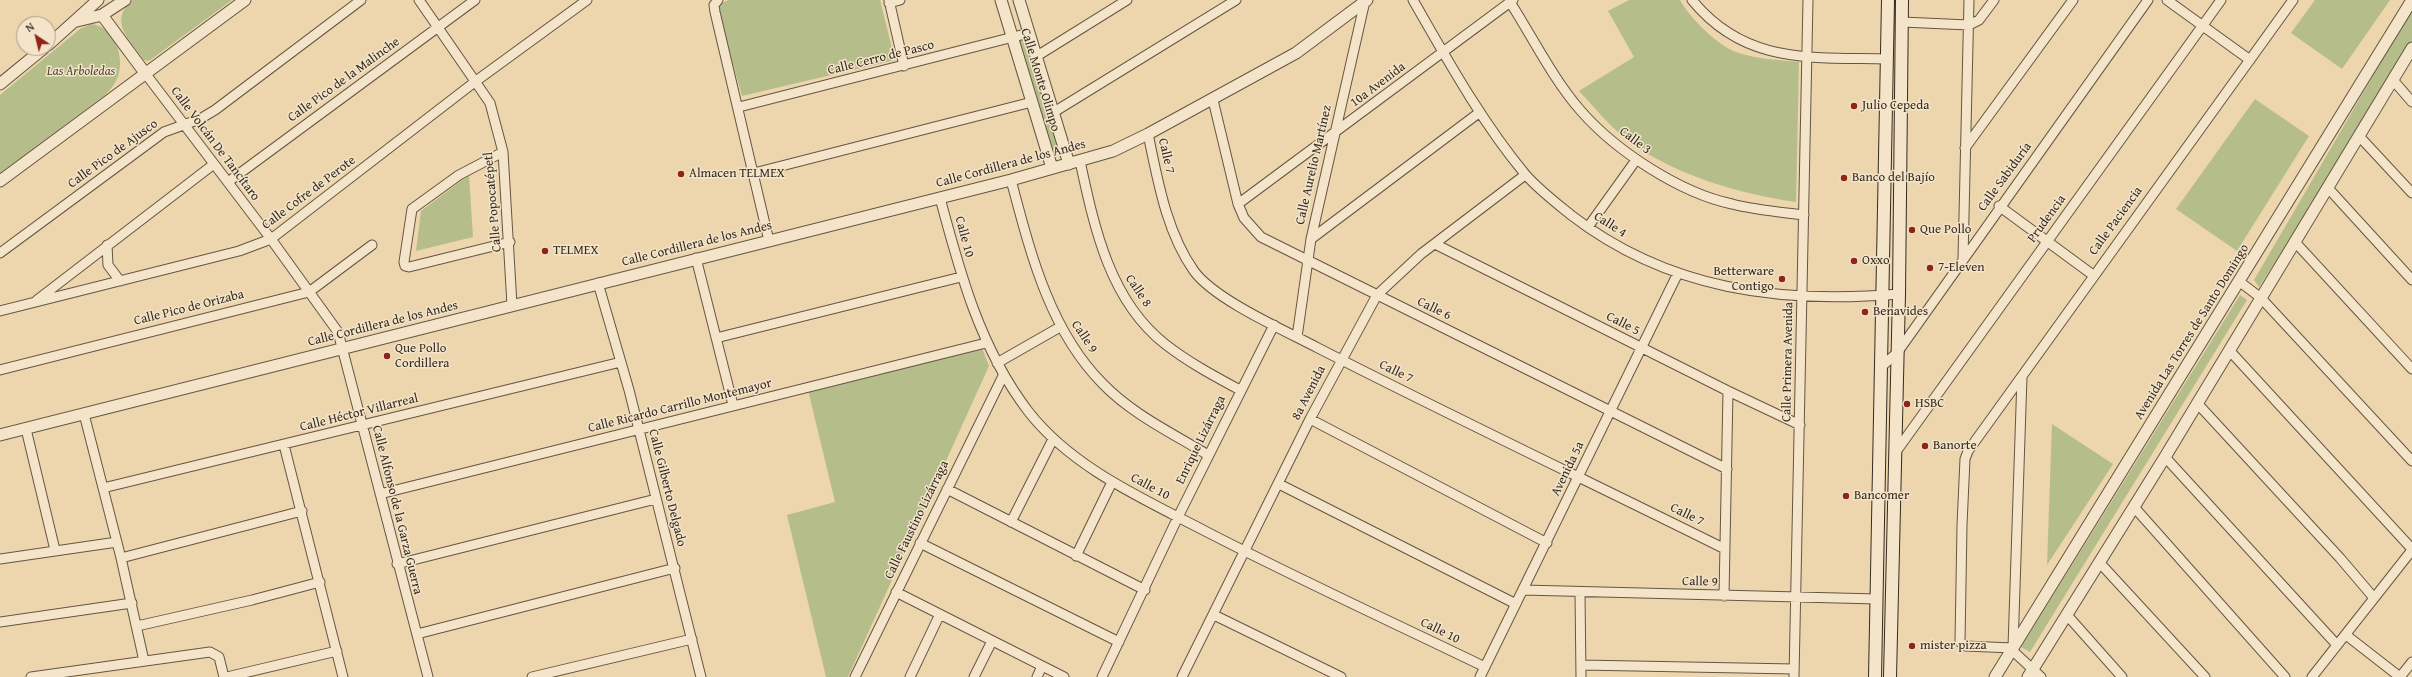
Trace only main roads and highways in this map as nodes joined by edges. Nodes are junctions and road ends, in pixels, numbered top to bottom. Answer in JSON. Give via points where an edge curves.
{"nodes":[{"id":1,"x":1888,"y":0,"type":"edge"},
{"id":2,"x":1902,"y":0,"type":"edge"},
{"id":3,"x":1875,"y":677,"type":"edge"},
{"id":4,"x":1890,"y":677,"type":"edge"}],
"edges":[{"from":1,"to":3,"type":"main road"},
{"from":2,"to":4,"type":"main road","via":[[1899,294]]}]}
